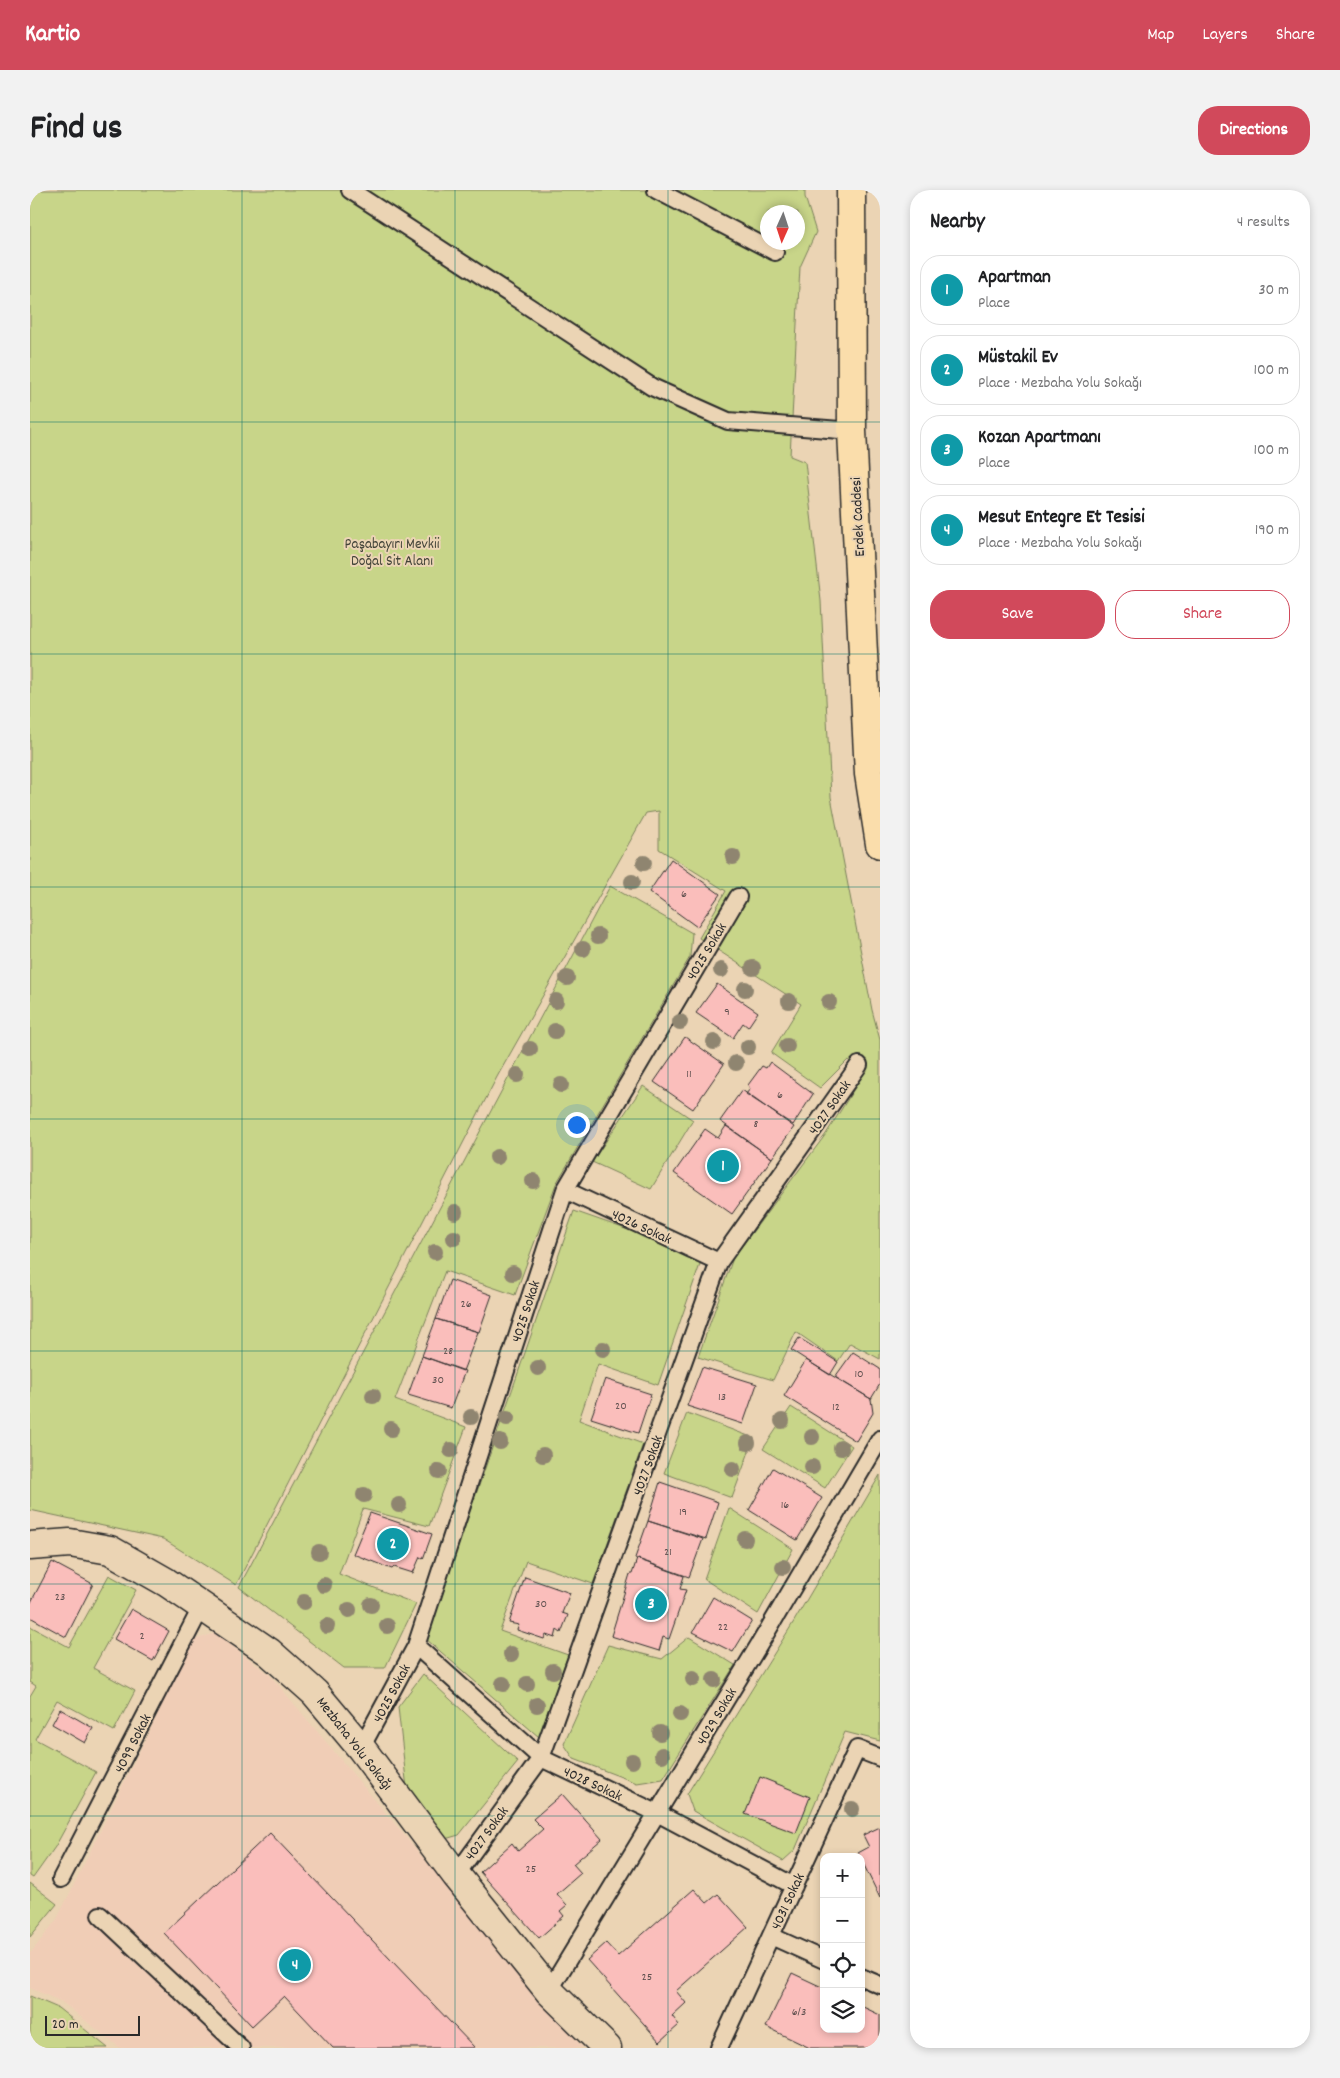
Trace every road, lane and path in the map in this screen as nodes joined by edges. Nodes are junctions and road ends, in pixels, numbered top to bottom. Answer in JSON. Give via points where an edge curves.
{"nodes":[{"id":1,"x":350,"y":190,"type":"edge"},
{"id":2,"x":656,"y":190,"type":"edge"},
{"id":3,"x":851,"y":190,"type":"edge"},
{"id":4,"x":775,"y":252,"type":"dead end"},
{"id":5,"x":852,"y":431,"type":"junction"},
{"id":6,"x":880,"y":844,"type":"edge"},
{"id":7,"x":738,"y":897,"type":"dead end"},
{"id":8,"x":859,"y":1065,"type":"dead end"},
{"id":9,"x":565,"y":1190,"type":"junction"},
{"id":10,"x":719,"y":1262,"type":"junction"},
{"id":11,"x":880,"y":1439,"type":"edge"},
{"id":12,"x":30,"y":1546,"type":"edge"},
{"id":13,"x":202,"y":1606,"type":"junction"},
{"id":14,"x":416,"y":1646,"type":"junction"},
{"id":15,"x":361,"y":1748,"type":"junction"},
{"id":16,"x":541,"y":1758,"type":"junction"},
{"id":17,"x":880,"y":1758,"type":"edge"},
{"id":18,"x":657,"y":1813,"type":"junction"},
{"id":19,"x":456,"y":1875,"type":"junction"},
{"id":20,"x":61,"y":1879,"type":"dead end"},
{"id":21,"x":794,"y":1886,"type":"junction"},
{"id":22,"x":100,"y":1915,"type":"dead end"},
{"id":23,"x":771,"y":1936,"type":"junction"},
{"id":24,"x":820,"y":1958,"type":"edge"},
{"id":25,"x":865,"y":1979,"type":"edge"},
{"id":26,"x":880,"y":1985,"type":"edge"},
{"id":27,"x":548,"y":1991,"type":"junction"},
{"id":28,"x":241,"y":2048,"type":"edge"},
{"id":29,"x":607,"y":2048,"type":"edge"},
{"id":30,"x":719,"y":2048,"type":"edge"}],
"edges":[{"from":1,"to":5,"type":"lane","via":[[652,387],[728,421]]},
{"from":2,"to":4,"type":"lane"},
{"from":3,"to":5,"type":"highway","name":"Erdek Caddesi"},
{"from":5,"to":6,"type":"highway","name":"Erdek Caddesi","via":[[869,774]]},
{"from":7,"to":9,"type":"lane","name":"4025 Sokak"},
{"from":8,"to":10,"type":"lane","name":"4027 Sokak"},
{"from":9,"to":10,"type":"lane","name":"4026 Sokak"},
{"from":9,"to":14,"type":"lane","name":"4025 Sokak"},
{"from":10,"to":16,"type":"lane","name":"4027 Sokak"},
{"from":11,"to":18,"type":"lane","name":"4029 Sokak"},
{"from":12,"to":13,"type":"street","name":"Mezbaha Yolu Sokağı","via":[[70,1543],[110,1550]]},
{"from":13,"to":15,"type":"street","name":"Mezbaha Yolu Sokağı","via":[[269,1652],[315,1693]]},
{"from":13,"to":20,"type":"lane","name":"4099 Sokak"},
{"from":14,"to":15,"type":"lane","name":"4025 Sokak"},
{"from":14,"to":16,"type":"lane","name":"4028 Sokak"},
{"from":15,"to":19,"type":"street","name":"Mezbaha Yolu Sokağı"},
{"from":16,"to":18,"type":"lane","name":"4028 Sokak"},
{"from":16,"to":19,"type":"lane","name":"4027 Sokak"},
{"from":17,"to":21,"type":"lane","name":"4031 Sokak","via":[[857,1749]]},
{"from":18,"to":21,"type":"lane","name":"4028 Sokak"},
{"from":18,"to":27,"type":"lane","name":"4029 Sokak"},
{"from":19,"to":27,"type":"street","name":"Mezbaha Yolu Sokağı"},
{"from":21,"to":23,"type":"lane","name":"4031 Sokak"},
{"from":22,"to":28,"type":"lane"},
{"from":23,"to":24,"type":"lane"},
{"from":23,"to":30,"type":"lane","name":"4031 Sokak"},
{"from":25,"to":26,"type":"lane"},
{"from":27,"to":29,"type":"street","name":"Mezbaha Yolu Sokağı"}]}
